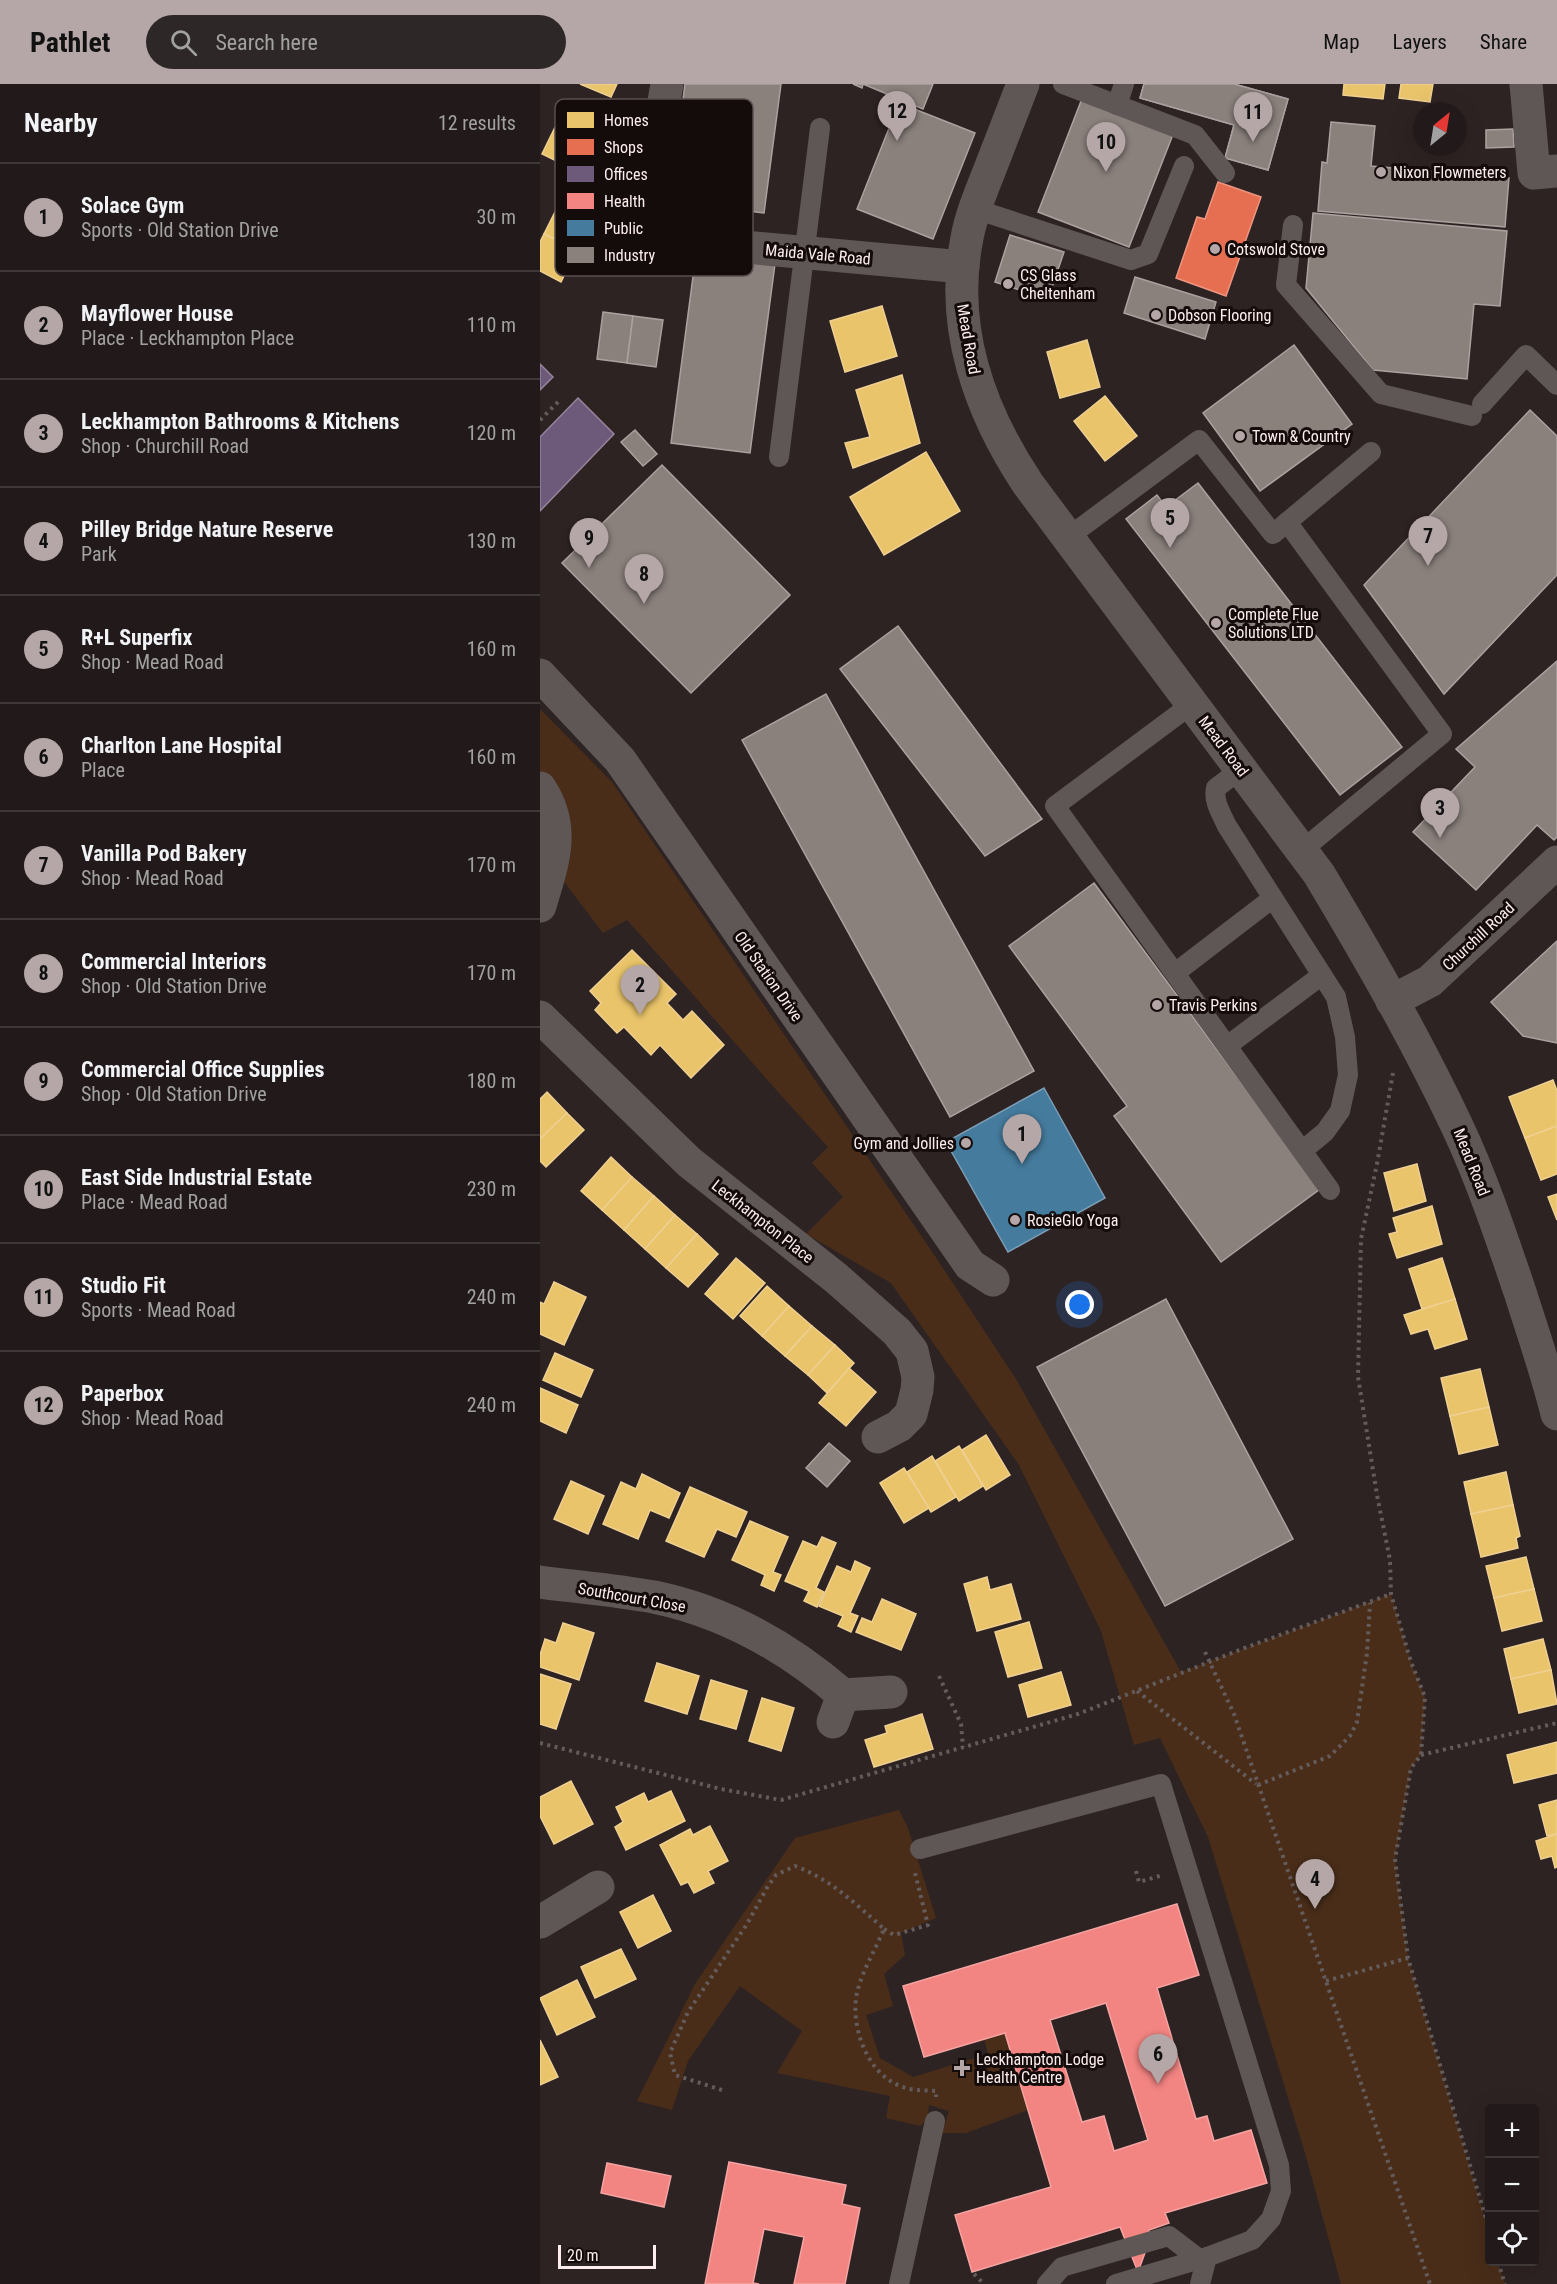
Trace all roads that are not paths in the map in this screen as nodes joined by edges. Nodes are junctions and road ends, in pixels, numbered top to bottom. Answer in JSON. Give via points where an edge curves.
{"nodes":[{"id":1,"x":667,"y":84,"type":"edge"},
{"id":2,"x":1023,"y":84,"type":"edge"},
{"id":3,"x":1063,"y":84,"type":"edge"},
{"id":4,"x":1124,"y":84,"type":"edge"},
{"id":5,"x":1527,"y":84,"type":"edge"},
{"id":6,"x":664,"y":99,"type":"edge"},
{"id":7,"x":1117,"y":105,"type":"junction"},
{"id":8,"x":820,"y":128,"type":"dead end"},
{"id":9,"x":1184,"y":165,"type":"dead end"},
{"id":10,"x":1557,"y":171,"type":"edge"},
{"id":11,"x":1225,"y":173,"type":"dead end"},
{"id":12,"x":975,"y":209,"type":"junction"},
{"id":13,"x":1293,"y":225,"type":"dead end"},
{"id":14,"x":753,"y":248,"type":"edge"},
{"id":15,"x":804,"y":252,"type":"junction"},
{"id":16,"x":963,"y":267,"type":"junction"},
{"id":17,"x":1557,"y":385,"type":"edge"},
{"id":18,"x":1371,"y":452,"type":"dead end"},
{"id":19,"x":779,"y":457,"type":"dead end"},
{"id":20,"x":1287,"y":522,"type":"junction"},
{"id":21,"x":1066,"y":538,"type":"junction"},
{"id":22,"x":540,"y":675,"type":"edge"},
{"id":23,"x":1192,"y":704,"type":"junction"},
{"id":24,"x":1240,"y":769,"type":"junction"},
{"id":25,"x":540,"y":788,"type":"edge"},
{"id":26,"x":1301,"y":851,"type":"junction"},
{"id":27,"x":1557,"y":862,"type":"edge"},
{"id":28,"x":1273,"y":898,"type":"junction"},
{"id":29,"x":540,"y":906,"type":"edge"},
{"id":30,"x":1174,"y":973,"type":"junction"},
{"id":31,"x":1322,"y":975,"type":"junction"},
{"id":32,"x":1392,"y":1001,"type":"junction"},
{"id":33,"x":540,"y":1017,"type":"edge"},
{"id":34,"x":1227,"y":1046,"type":"junction"},
{"id":35,"x":1302,"y":1151,"type":"junction"},
{"id":36,"x":1330,"y":1190,"type":"dead end"},
{"id":37,"x":993,"y":1280,"type":"dead end"},
{"id":38,"x":1557,"y":1414,"type":"edge"},
{"id":39,"x":878,"y":1437,"type":"dead end"},
{"id":40,"x":540,"y":1582,"type":"edge"},
{"id":41,"x":891,"y":1692,"type":"dead end"},
{"id":42,"x":920,"y":1849,"type":"dead end"},
{"id":43,"x":598,"y":1887,"type":"dead end"},
{"id":44,"x":540,"y":1922,"type":"edge"},
{"id":45,"x":935,"y":2121,"type":"road end"},
{"id":46,"x":1146,"y":2237,"type":"junction"},
{"id":47,"x":1203,"y":2258,"type":"junction"},
{"id":48,"x":1159,"y":2278,"type":"edge"},
{"id":49,"x":899,"y":2284,"type":"edge"},
{"id":50,"x":1047,"y":2284,"type":"edge"},
{"id":51,"x":1116,"y":2284,"type":"edge"},
{"id":52,"x":1200,"y":2284,"type":"edge"}],
"edges":[{"from":1,"to":6,"type":"street","name":"Maida Vale Road"},
{"from":2,"to":12,"type":"street","name":"Mead Road"},
{"from":3,"to":7,"type":"lane"},
{"from":4,"to":7,"type":"lane"},
{"from":5,"to":10,"type":"street","via":[[1534,173]]},
{"from":7,"to":11,"type":"lane","via":[[1195,135]]},
{"from":8,"to":15,"type":"lane"},
{"from":9,"to":12,"type":"lane","via":[[1148,254],[1131,260]]},
{"from":12,"to":16,"type":"street","name":"Mead Road"},
{"from":13,"to":17,"type":"lane","via":[[1286,285],[1381,394],[1477,410],[1526,355]]},
{"from":14,"to":15,"type":"street","name":"Maida Vale Road"},
{"from":15,"to":16,"type":"street","name":"Maida Vale Road"},
{"from":15,"to":19,"type":"lane"},
{"from":16,"to":21,"type":"street","name":"Mead Road","via":[[964,329],[979,389],[1008,455]]},
{"from":18,"to":20,"type":"lane"},
{"from":20,"to":21,"type":"lane","via":[[1273,534],[1198,440]]},
{"from":20,"to":26,"type":"lane","via":[[1442,734]]},
{"from":21,"to":23,"type":"street","name":"Mead Road"},
{"from":22,"to":37,"type":"street","name":"Old Station Drive","via":[[620,760],[970,1265]]},
{"from":23,"to":24,"type":"street","name":"Mead Road"},
{"from":23,"to":30,"type":"lane","via":[[1055,806]]},
{"from":24,"to":26,"type":"street","name":"Mead Road"},
{"from":24,"to":28,"type":"lane","via":[[1216,788],[1214,796],[1227,826]]},
{"from":25,"to":29,"type":"street","via":[[549,805],[556,835],[555,856]]},
{"from":26,"to":32,"type":"street","name":"Mead Road"},
{"from":27,"to":32,"type":"street","name":"Churchill Road","via":[[1430,981]]},
{"from":28,"to":30,"type":"lane"},
{"from":28,"to":31,"type":"lane"},
{"from":30,"to":34,"type":"lane"},
{"from":31,"to":34,"type":"lane"},
{"from":31,"to":35,"type":"lane","via":[[1336,997],[1348,1076],[1340,1111],[1325,1132]]},
{"from":32,"to":38,"type":"street","name":"Mead Road","via":[[1476,1170],[1516,1280]]},
{"from":33,"to":39,"type":"street","name":"Leckhampton Place","via":[[689,1162],[836,1278],[897,1332],[912,1351],[916,1364],[915,1402],[911,1414],[899,1426]]},
{"from":34,"to":35,"type":"lane"},
{"from":35,"to":36,"type":"lane"},
{"from":40,"to":41,"type":"street","name":"Southcourt Close","via":[[653,1597],[728,1620],[763,1637],[818,1674],[838,1709]]},
{"from":42,"to":47,"type":"lane","via":[[1161,1784],[1280,2165],[1281,2191],[1271,2218],[1252,2240]]},
{"from":43,"to":44,"type":"street"},
{"from":45,"to":49,"type":"lane"},
{"from":46,"to":47,"type":"lane","via":[[1169,2236]]},
{"from":46,"to":48,"type":"lane"},
{"from":46,"to":50,"type":"lane","via":[[1062,2267]]},
{"from":47,"to":48,"type":"lane"},
{"from":47,"to":52,"type":"lane"},
{"from":48,"to":51,"type":"lane"}]}
